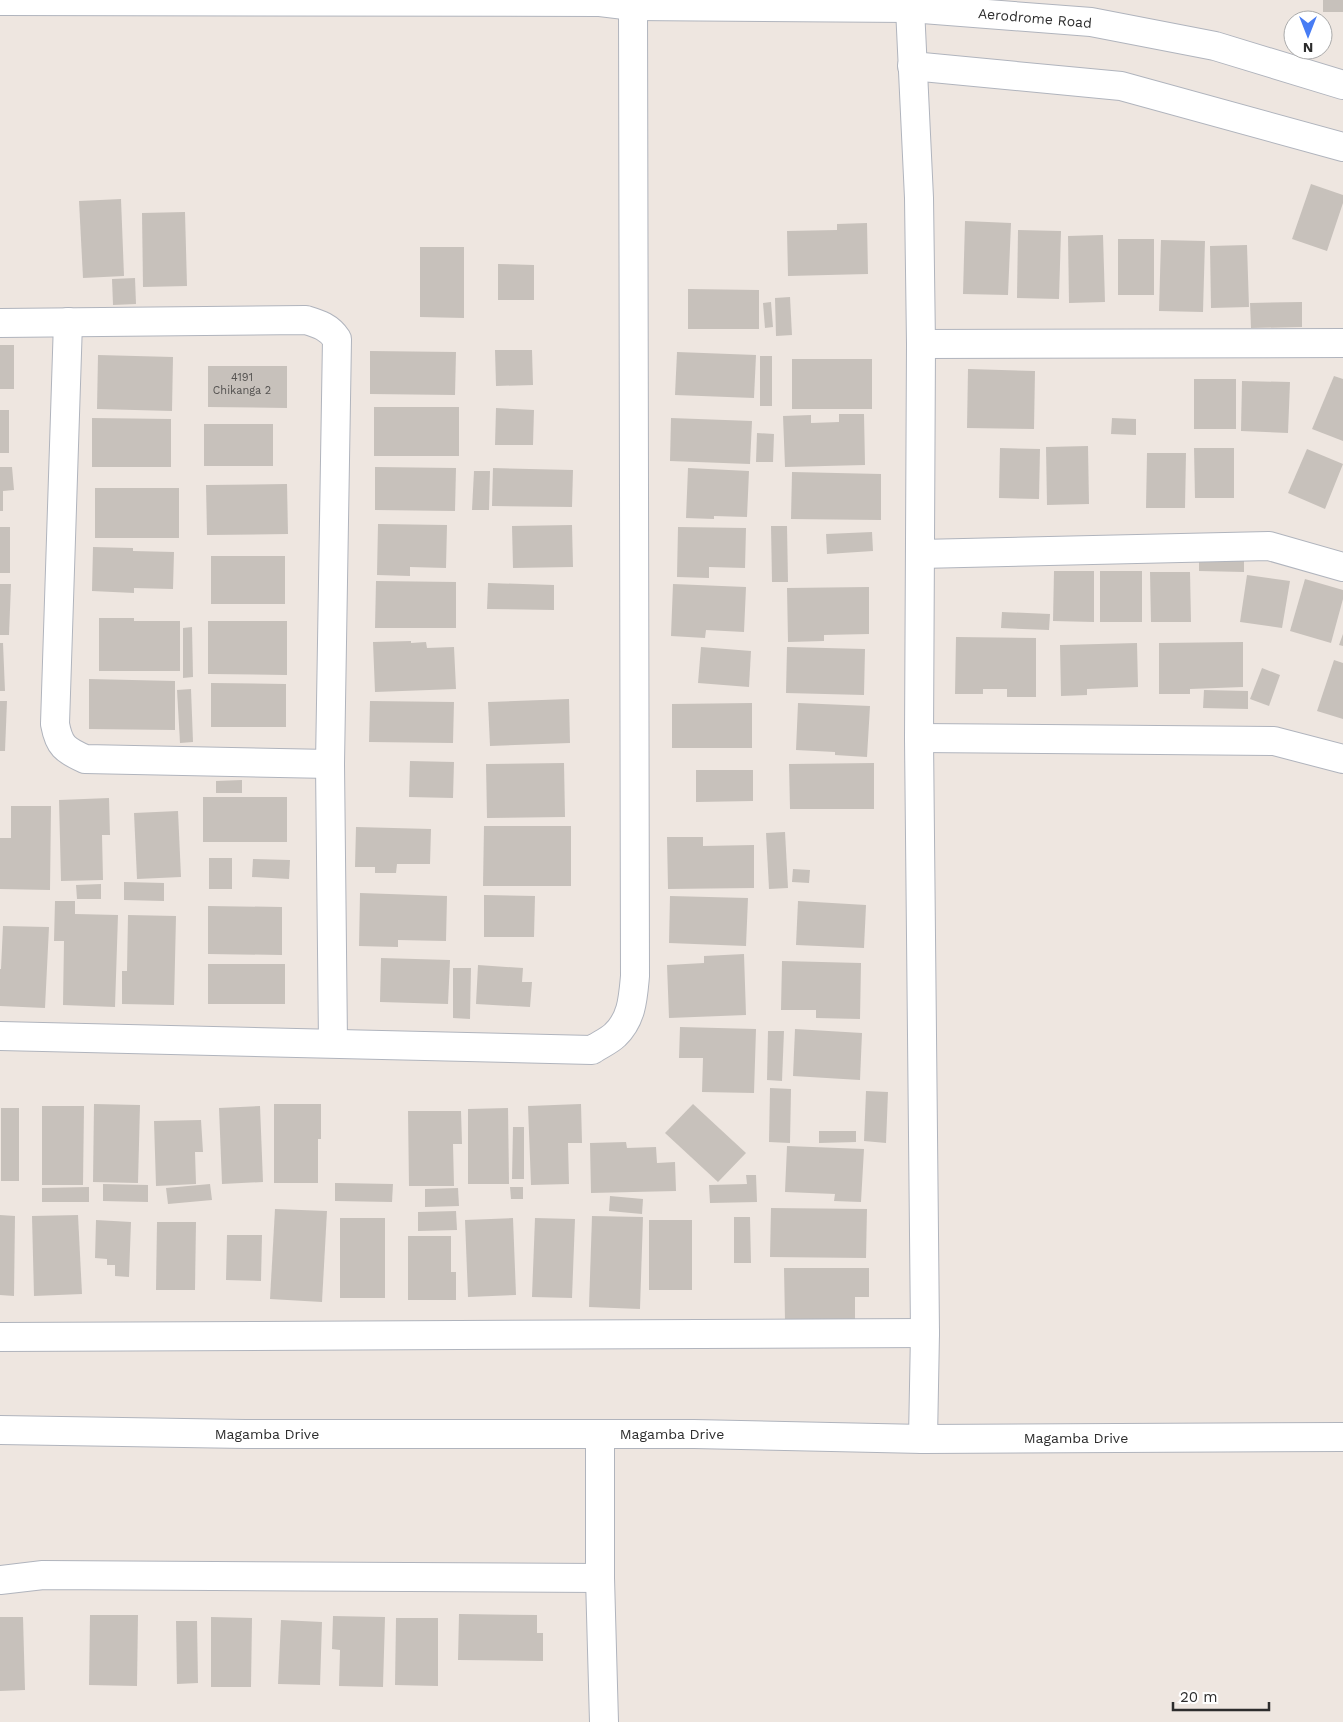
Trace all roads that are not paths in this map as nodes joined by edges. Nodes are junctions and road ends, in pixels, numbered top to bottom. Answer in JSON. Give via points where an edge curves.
{"nodes":[{"id":1,"x":0,"y":2,"type":"edge"},
{"id":2,"x":328,"y":2,"type":"edge"},
{"id":3,"x":633,"y":6,"type":"junction"},
{"id":4,"x":910,"y":8,"type":"junction"},
{"id":5,"x":912,"y":66,"type":"junction"},
{"id":6,"x":1343,"y":85,"type":"edge"},
{"id":7,"x":1343,"y":147,"type":"edge"},
{"id":8,"x":68,"y":322,"type":"junction"},
{"id":9,"x":0,"y":323,"type":"edge"},
{"id":10,"x":1343,"y":342,"type":"edge"},
{"id":11,"x":920,"y":344,"type":"junction"},
{"id":12,"x":920,"y":554,"type":"junction"},
{"id":13,"x":1343,"y":567,"type":"edge"},
{"id":14,"x":919,"y":738,"type":"junction"},
{"id":15,"x":1343,"y":760,"type":"edge"},
{"id":16,"x":330,"y":764,"type":"junction"},
{"id":17,"x":0,"y":1036,"type":"edge"},
{"id":18,"x":333,"y":1043,"type":"junction"},
{"id":19,"x":925,"y":1333,"type":"junction"},
{"id":20,"x":0,"y":1337,"type":"edge"},
{"id":21,"x":0,"y":1430,"type":"edge"},
{"id":22,"x":600,"y":1434,"type":"junction"},
{"id":23,"x":1343,"y":1437,"type":"edge"},
{"id":24,"x":923,"y":1439,"type":"junction"},
{"id":25,"x":600,"y":1578,"type":"junction"},
{"id":26,"x":0,"y":1580,"type":"edge"},
{"id":27,"x":604,"y":1722,"type":"edge"}],
"edges":[{"from":1,"to":2,"type":"street","name":"Aerodrome Road"},
{"from":2,"to":3,"type":"street","name":"Aerodrome Road","via":[[600,2]]},
{"from":3,"to":4,"type":"street","name":"Aerodrome Road"},
{"from":3,"to":18,"type":"street","via":[[633,1005],[615,1036],[592,1050]]},
{"from":4,"to":5,"type":"street"},
{"from":4,"to":6,"type":"street","name":"Aerodrome Road","via":[[1091,22],[1215,46]]},
{"from":5,"to":7,"type":"street","via":[[1120,86]]},
{"from":5,"to":11,"type":"street","via":[[919,198]]},
{"from":8,"to":9,"type":"street"},
{"from":8,"to":16,"type":"street","via":[[55,724],[58,739],[68,752],[85,760]]},
{"from":8,"to":16,"type":"street","via":[[306,320],[331,330],[337,339]]},
{"from":10,"to":11,"type":"street"},
{"from":11,"to":12,"type":"street"},
{"from":12,"to":13,"type":"street","via":[[1269,546]]},
{"from":12,"to":14,"type":"street"},
{"from":14,"to":15,"type":"street","via":[[1274,741]]},
{"from":14,"to":19,"type":"street"},
{"from":16,"to":18,"type":"street"},
{"from":17,"to":18,"type":"street"},
{"from":19,"to":20,"type":"street"},
{"from":19,"to":24,"type":"street"},
{"from":21,"to":22,"type":"street","name":"Magamba Drive"},
{"from":22,"to":24,"type":"street","name":"Magamba Drive"},
{"from":22,"to":25,"type":"street"},
{"from":23,"to":24,"type":"street","name":"Magamba Drive"},
{"from":25,"to":26,"type":"street","via":[[43,1575]]},
{"from":25,"to":27,"type":"street"}]}
